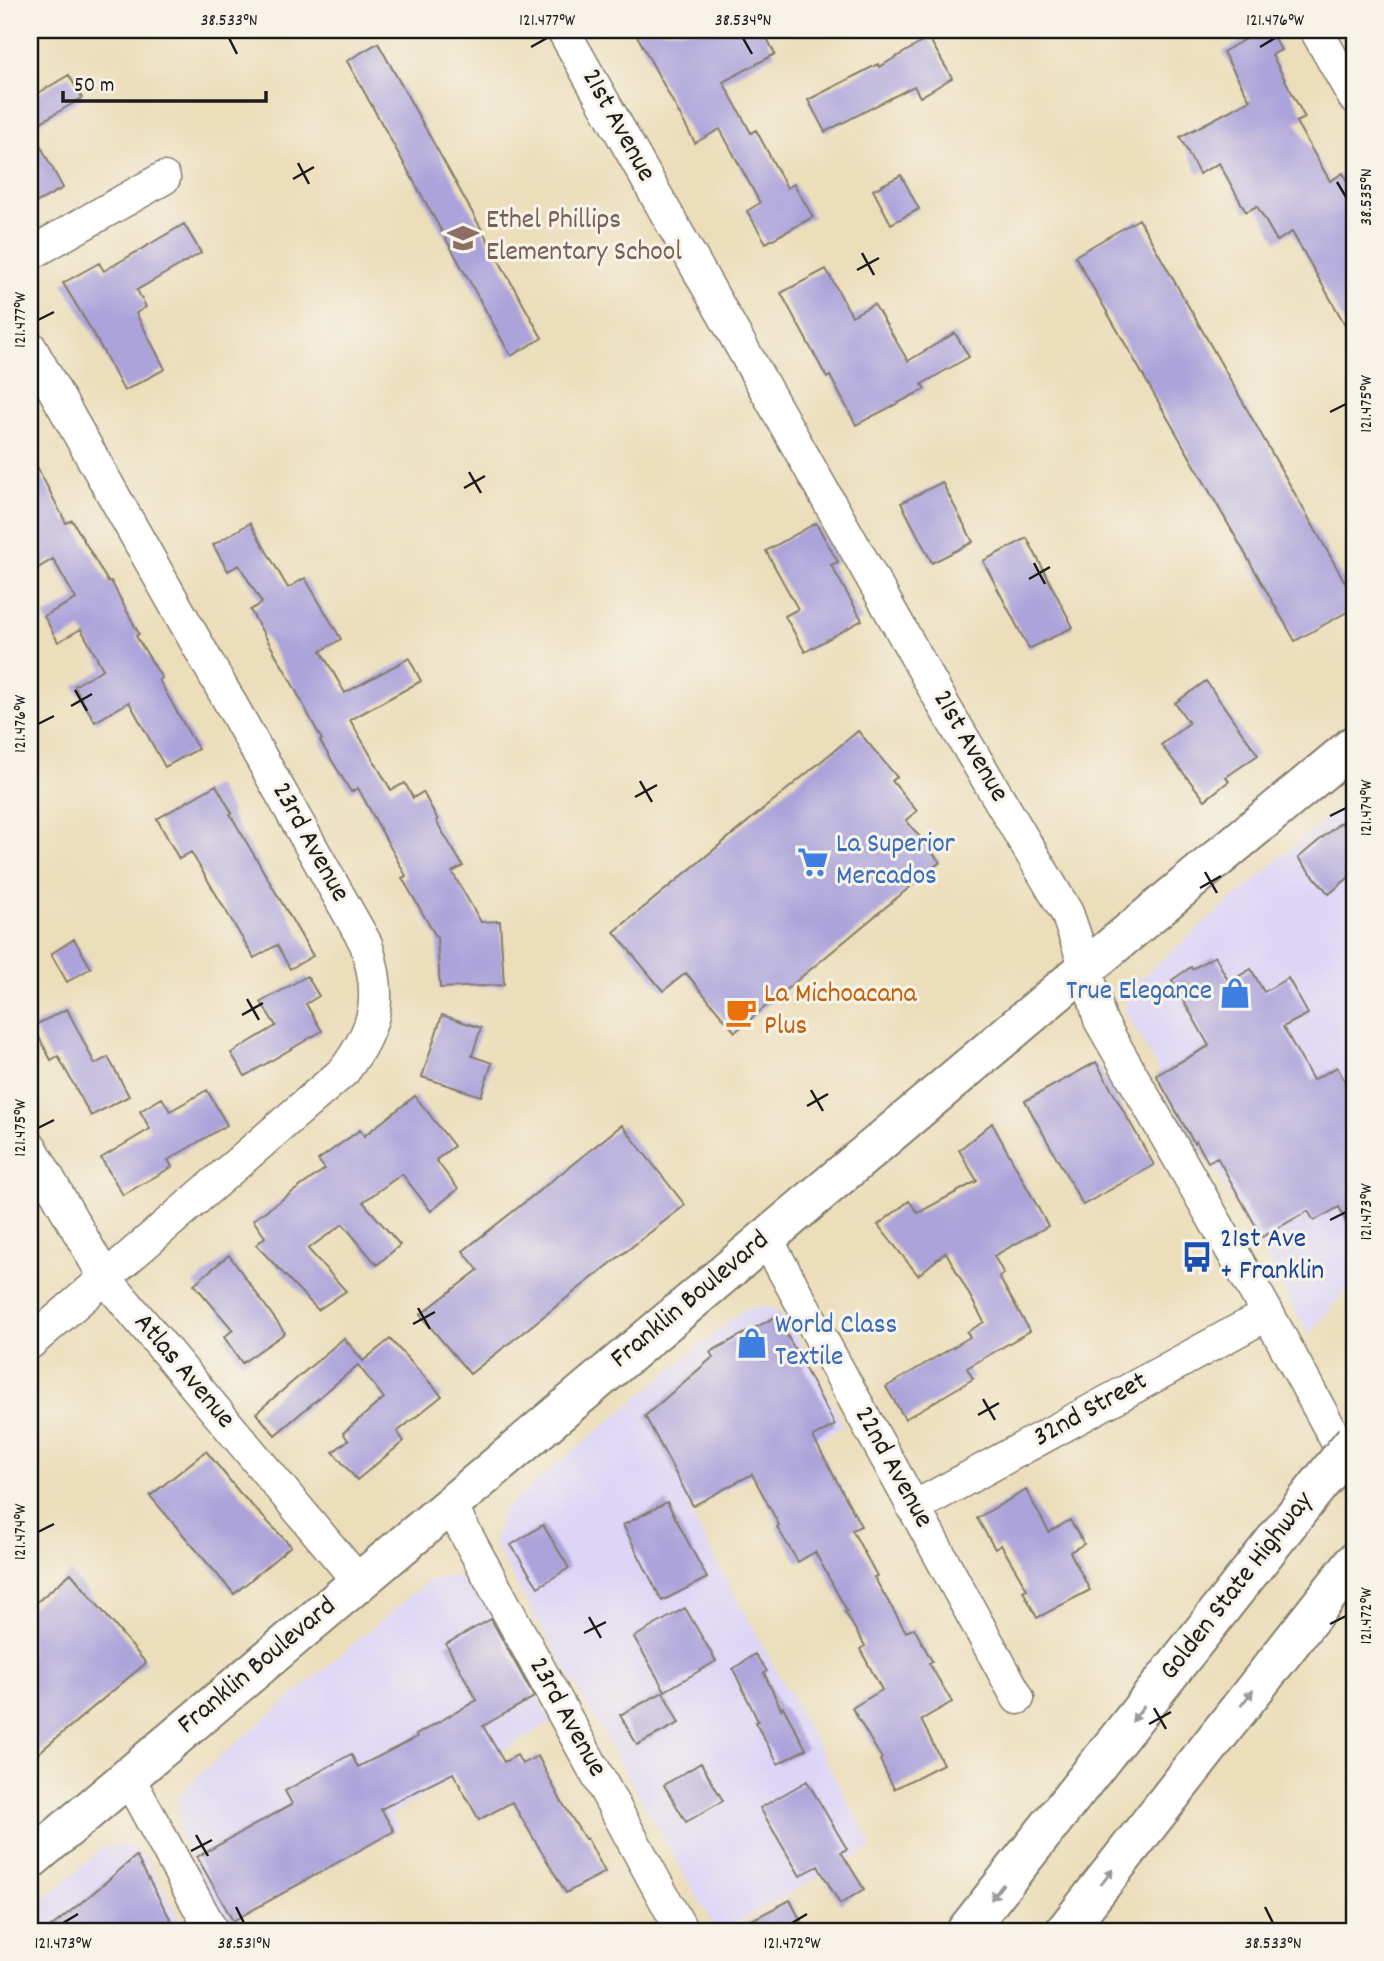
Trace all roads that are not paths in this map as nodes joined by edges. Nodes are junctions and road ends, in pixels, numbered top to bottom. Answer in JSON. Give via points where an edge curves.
{"nodes":[{"id":1,"x":563,"y":30,"type":"edge"},
{"id":2,"x":1317,"y":30,"type":"edge"},
{"id":3,"x":1354,"y":97,"type":"edge"},
{"id":4,"x":164,"y":178,"type":"dead end"},
{"id":5,"x":30,"y":254,"type":"edge"},
{"id":6,"x":30,"y":347,"type":"edge"},
{"id":7,"x":1354,"y":745,"type":"edge"},
{"id":8,"x":1086,"y":968,"type":"junction"},
{"id":9,"x":30,"y":1146,"type":"edge"},
{"id":10,"x":766,"y":1238,"type":"junction"},
{"id":11,"x":105,"y":1278,"type":"junction"},
{"id":12,"x":1268,"y":1314,"type":"junction"},
{"id":13,"x":30,"y":1343,"type":"edge"},
{"id":14,"x":1354,"y":1441,"type":"edge"},
{"id":15,"x":1354,"y":1474,"type":"edge"},
{"id":16,"x":450,"y":1505,"type":"junction"},
{"id":17,"x":914,"y":1508,"type":"junction"},
{"id":18,"x":1354,"y":1562,"type":"edge"},
{"id":19,"x":359,"y":1582,"type":"junction"},
{"id":20,"x":1018,"y":1698,"type":"dead end"},
{"id":21,"x":128,"y":1777,"type":"junction"},
{"id":22,"x":30,"y":1860,"type":"edge"},
{"id":23,"x":212,"y":1931,"type":"edge"},
{"id":24,"x":682,"y":1931,"type":"edge"},
{"id":25,"x":966,"y":1931,"type":"edge"},
{"id":26,"x":1065,"y":1931,"type":"edge"}],
"edges":[{"from":1,"to":8,"type":"street","name":"21st Avenue","via":[[948,713],[1066,913]]},
{"from":2,"to":3,"type":"street"},
{"from":4,"to":5,"type":"street"},
{"from":6,"to":11,"type":"street","name":"23rd Avenue","via":[[366,944],[376,992],[373,1018],[362,1047],[344,1071]]},
{"from":7,"to":8,"type":"main road","name":"Franklin Boulevard"},
{"from":8,"to":10,"type":"main road","name":"Franklin Boulevard"},
{"from":8,"to":12,"type":"street","name":"21st Avenue","via":[[1100,1020]]},
{"from":9,"to":11,"type":"street","name":"Atlas Avenue"},
{"from":10,"to":16,"type":"main road","name":"Franklin Boulevard"},
{"from":10,"to":17,"type":"street","name":"22nd Avenue"},
{"from":11,"to":13,"type":"street","name":"23rd Avenue"},
{"from":11,"to":19,"type":"street","name":"Atlas Avenue"},
{"from":12,"to":15,"type":"street","name":"21st Avenue"},
{"from":12,"to":17,"type":"street","name":"32nd Street"},
{"from":14,"to":25,"type":"main road","name":"Golden State Highway","one_way":true,"bridge":true},
{"from":16,"to":19,"type":"main road","name":"Franklin Boulevard"},
{"from":16,"to":24,"type":"street","name":"23rd Avenue"},
{"from":17,"to":20,"type":"street","name":"22nd Avenue"},
{"from":26,"to":18,"type":"main road","one_way":true},
{"from":19,"to":21,"type":"main road","name":"Franklin Boulevard"},
{"from":21,"to":22,"type":"main road","name":"Franklin Boulevard"},
{"from":21,"to":23,"type":"street"}]}
